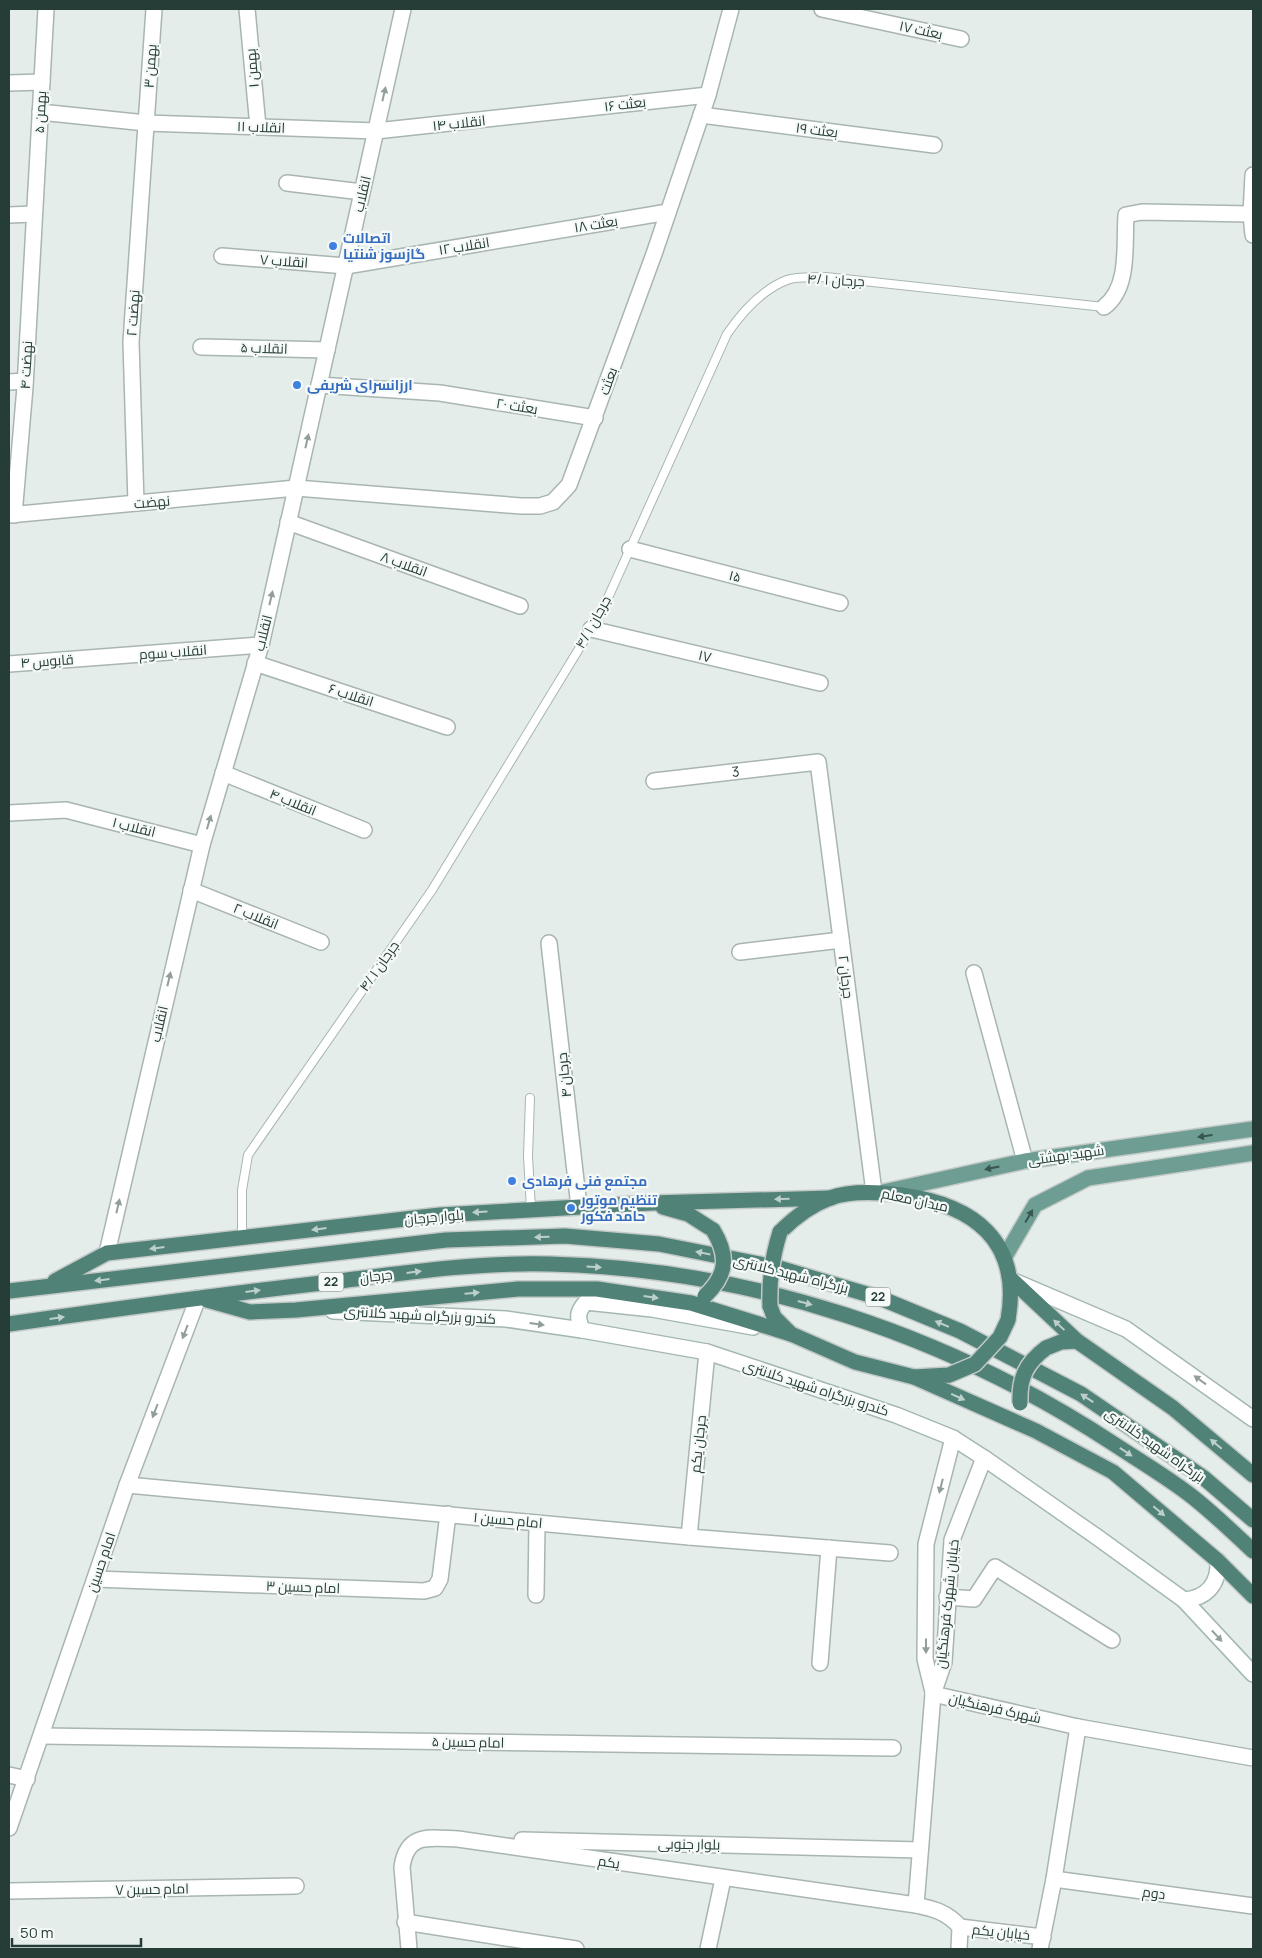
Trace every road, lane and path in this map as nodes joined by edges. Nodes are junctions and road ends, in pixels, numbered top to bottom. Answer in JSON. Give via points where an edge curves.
{"nodes":[{"id":1,"x":46,"y":9,"type":"edge"},
{"id":2,"x":154,"y":9,"type":"edge"},
{"id":3,"x":247,"y":9,"type":"edge"},
{"id":4,"x":403,"y":9,"type":"edge"},
{"id":5,"x":732,"y":9,"type":"edge"},
{"id":6,"x":822,"y":9,"type":"edge"},
{"id":7,"x":961,"y":38,"type":"dead end"},
{"id":8,"x":42,"y":82,"type":"junction"},
{"id":9,"x":9,"y":83,"type":"edge"},
{"id":10,"x":708,"y":95,"type":"junction"},
{"id":11,"x":40,"y":112,"type":"junction"},
{"id":12,"x":541,"y":114,"type":"joint"},
{"id":13,"x":701,"y":115,"type":"junction"},
{"id":14,"x":146,"y":123,"type":"junction"},
{"id":15,"x":258,"y":127,"type":"junction"},
{"id":16,"x":376,"y":131,"type":"junction"},
{"id":17,"x":934,"y":145,"type":"dead end"},
{"id":18,"x":1253,"y":175,"type":"edge"},
{"id":19,"x":287,"y":183,"type":"dead end"},
{"id":20,"x":362,"y":192,"type":"junction"},
{"id":21,"x":668,"y":212,"type":"junction"},
{"id":22,"x":34,"y":214,"type":"junction"},
{"id":23,"x":1251,"y":214,"type":"junction"},
{"id":24,"x":9,"y":215,"type":"edge"},
{"id":25,"x":1253,"y":235,"type":"edge"},
{"id":26,"x":523,"y":236,"type":"joint"},
{"id":27,"x":222,"y":256,"type":"dead end"},
{"id":28,"x":346,"y":266,"type":"junction"},
{"id":29,"x":1104,"y":307,"type":"joint"},
{"id":30,"x":201,"y":346,"type":"dead end"},
{"id":31,"x":327,"y":350,"type":"junction"},
{"id":32,"x":25,"y":381,"type":"junction"},
{"id":33,"x":9,"y":382,"type":"edge"},
{"id":34,"x":319,"y":385,"type":"junction"},
{"id":35,"x":594,"y":418,"type":"junction"},
{"id":36,"x":296,"y":488,"type":"junction"},
{"id":37,"x":136,"y":503,"type":"junction"},
{"id":38,"x":11,"y":515,"type":"edge"},
{"id":39,"x":288,"y":522,"type":"junction"},
{"id":40,"x":630,"y":549,"type":"junction"},
{"id":41,"x":840,"y":603,"type":"dead end"},
{"id":42,"x":520,"y":606,"type":"dead end"},
{"id":43,"x":591,"y":629,"type":"junction"},
{"id":44,"x":261,"y":645,"type":"junction"},
{"id":45,"x":85,"y":658,"type":"joint"},
{"id":46,"x":255,"y":663,"type":"junction"},
{"id":47,"x":9,"y":664,"type":"edge"},
{"id":48,"x":820,"y":683,"type":"dead end"},
{"id":49,"x":447,"y":727,"type":"dead end"},
{"id":50,"x":818,"y":762,"type":"joint"},
{"id":51,"x":223,"y":773,"type":"junction"},
{"id":52,"x":654,"y":781,"type":"dead end"},
{"id":53,"x":9,"y":813,"type":"edge"},
{"id":54,"x":364,"y":830,"type":"dead end"},
{"id":55,"x":202,"y":845,"type":"junction"},
{"id":56,"x":191,"y":890,"type":"junction"},
{"id":57,"x":841,"y":940,"type":"junction"},
{"id":58,"x":321,"y":942,"type":"dead end"},
{"id":59,"x":549,"y":943,"type":"dead end"},
{"id":60,"x":740,"y":952,"type":"dead end"},
{"id":61,"x":974,"y":973,"type":"dead end"},
{"id":62,"x":530,"y":1098,"type":"dead end"},
{"id":63,"x":1253,"y":1129,"type":"edge"},
{"id":64,"x":1253,"y":1153,"type":"edge"},
{"id":65,"x":1025,"y":1161,"type":"junction"},
{"id":66,"x":877,"y":1192,"type":"junction"},
{"id":67,"x":831,"y":1198,"type":"junction"},
{"id":68,"x":651,"y":1203,"type":"junction"},
{"id":69,"x":579,"y":1207,"type":"junction"},
{"id":70,"x":531,"y":1209,"type":"junction"},
{"id":71,"x":242,"y":1238,"type":"junction"},
{"id":72,"x":446,"y":1240,"type":"joint"},
{"id":73,"x":107,"y":1254,"type":"junction"},
{"id":74,"x":1004,"y":1258,"type":"junction"},
{"id":75,"x":655,"y":1272,"type":"joint"},
{"id":76,"x":1012,"y":1280,"type":"junction"},
{"id":77,"x":47,"y":1286,"type":"junction"},
{"id":78,"x":9,"y":1291,"type":"edge"},
{"id":79,"x":198,"y":1298,"type":"junction"},
{"id":80,"x":698,"y":1300,"type":"junction"},
{"id":81,"x":296,"y":1310,"type":"junction"},
{"id":82,"x":9,"y":1324,"type":"edge"},
{"id":83,"x":582,"y":1330,"type":"junction"},
{"id":84,"x":784,"y":1332,"type":"junction"},
{"id":85,"x":1077,"y":1341,"type":"junction"},
{"id":86,"x":706,"y":1352,"type":"junction"},
{"id":87,"x":914,"y":1377,"type":"junction"},
{"id":88,"x":1253,"y":1419,"type":"edge"},
{"id":89,"x":1036,"y":1431,"type":"junction"},
{"id":90,"x":953,"y":1438,"type":"junction"},
{"id":91,"x":984,"y":1458,"type":"junction"},
{"id":92,"x":1253,"y":1475,"type":"edge"},
{"id":93,"x":127,"y":1485,"type":"junction"},
{"id":94,"x":448,"y":1514,"type":"junction"},
{"id":95,"x":1253,"y":1520,"type":"edge"},
{"id":96,"x":537,"y":1523,"type":"junction"},
{"id":97,"x":689,"y":1537,"type":"junction"},
{"id":98,"x":829,"y":1548,"type":"junction"},
{"id":99,"x":1253,"y":1552,"type":"edge"},
{"id":100,"x":890,"y":1553,"type":"dead end"},
{"id":101,"x":1218,"y":1561,"type":"junction"},
{"id":102,"x":95,"y":1579,"type":"junction"},
{"id":103,"x":536,"y":1595,"type":"dead end"},
{"id":104,"x":1253,"y":1596,"type":"edge"},
{"id":105,"x":947,"y":1597,"type":"junction"},
{"id":106,"x":1184,"y":1600,"type":"junction"},
{"id":107,"x":1112,"y":1640,"type":"dead end"},
{"id":108,"x":820,"y":1663,"type":"dead end"},
{"id":109,"x":1253,"y":1674,"type":"edge"},
{"id":110,"x":933,"y":1694,"type":"junction"},
{"id":111,"x":1078,"y":1727,"type":"junction"},
{"id":112,"x":42,"y":1736,"type":"junction"},
{"id":113,"x":894,"y":1748,"type":"dead end"},
{"id":114,"x":1253,"y":1758,"type":"edge"},
{"id":115,"x":9,"y":1775,"type":"edge"},
{"id":116,"x":27,"y":1780,"type":"junction"},
{"id":117,"x":9,"y":1828,"type":"edge"},
{"id":118,"x":458,"y":1839,"type":"junction"},
{"id":119,"x":920,"y":1850,"type":"junction"},
{"id":120,"x":723,"y":1879,"type":"junction"},
{"id":121,"x":1054,"y":1879,"type":"junction"},
{"id":122,"x":296,"y":1886,"type":"dead end"},
{"id":123,"x":9,"y":1891,"type":"edge"},
{"id":124,"x":916,"y":1905,"type":"junction"},
{"id":125,"x":1253,"y":1906,"type":"edge"},
{"id":126,"x":405,"y":1922,"type":"junction"},
{"id":127,"x":960,"y":1928,"type":"junction"},
{"id":128,"x":1041,"y":1943,"type":"edge"},
{"id":129,"x":408,"y":1949,"type":"edge"},
{"id":130,"x":576,"y":1949,"type":"edge"},
{"id":131,"x":708,"y":1949,"type":"edge"},
{"id":132,"x":959,"y":1949,"type":"edge"}],
"edges":[{"from":1,"to":8,"type":"street","name":"۵ بهمن"},
{"from":2,"to":14,"type":"street","name":"۳ بهمن"},
{"from":3,"to":15,"type":"street","name":"۱ بهمن"},
{"from":16,"to":4,"type":"street","name":"انقلاب","one_way":true},
{"from":5,"to":10,"type":"street","name":"بعثت"},
{"from":6,"to":7,"type":"street","name":"۱۷ بعثت"},
{"from":8,"to":9,"type":"street"},
{"from":8,"to":11,"type":"street","name":"۵ بهمن"},
{"from":10,"to":12,"type":"street","name":"۱۶ بعثت"},
{"from":10,"to":13,"type":"street","name":"بعثت"},
{"from":11,"to":14,"type":"street","name":"۱۱ انقلاب"},
{"from":11,"to":22,"type":"street","name":"۵ بهمن"},
{"from":12,"to":16,"type":"street","name":"۱۴ انقلاب"},
{"from":13,"to":17,"type":"street","name":"بعثت ۱۹"},
{"from":13,"to":21,"type":"street","name":"بعثت"},
{"from":14,"to":15,"type":"street","name":"۱۱ انقلاب"},
{"from":14,"to":37,"type":"street","name":"۲ نهضت","via":[[131,342]]},
{"from":15,"to":16,"type":"street","name":"۱۱ انقلاب"},
{"from":16,"to":20,"type":"street","name":"انقلاب"},
{"from":18,"to":23,"type":"street"},
{"from":19,"to":20,"type":"street"},
{"from":20,"to":28,"type":"street","name":"انقلاب"},
{"from":21,"to":26,"type":"street","name":"۱۸ بعثت"},
{"from":21,"to":35,"type":"street","name":"بعثت"},
{"from":22,"to":24,"type":"street"},
{"from":22,"to":32,"type":"street","name":"۴ نهضت"},
{"from":23,"to":25,"type":"street"},
{"from":23,"to":29,"type":"street","via":[[1142,212],[1126,215],[1121,284],[1114,300]]},
{"from":26,"to":28,"type":"street","name":"۱۲ انقلاب"},
{"from":27,"to":28,"type":"street","name":"۷ انقلاب"},
{"from":28,"to":31,"type":"street","name":"انقلاب"},
{"from":29,"to":40,"type":"lane","name":"جرجان ۱ /۴","via":[[826,277],[788,279],[742,312],[727,334]]},
{"from":30,"to":31,"type":"street","name":"۵ انقلاب"},
{"from":31,"to":34,"type":"street","name":"انقلاب"},
{"from":32,"to":33,"type":"street"},
{"from":32,"to":38,"type":"street","name":"۴ نهضت"},
{"from":34,"to":35,"type":"street","name":"۲۰ بعثت","via":[[440,394]]},
{"from":36,"to":34,"type":"street","name":"انقلاب","one_way":true},
{"from":35,"to":36,"type":"street","name":"بعثت","via":[[569,485],[553,502],[540,506]]},
{"from":36,"to":37,"type":"street","name":"نهضت"},
{"from":36,"to":39,"type":"street","name":"انقلاب"},
{"from":37,"to":38,"type":"street","name":"نهضت"},
{"from":39,"to":42,"type":"street","name":"۸ انقلاب"},
{"from":44,"to":39,"type":"street","name":"انقلاب","one_way":true},
{"from":40,"to":41,"type":"street","name":"۱۵"},
{"from":40,"to":43,"type":"lane","name":"جرجان ۱ /۴"},
{"from":43,"to":48,"type":"street","name":"۱۷"},
{"from":43,"to":71,"type":"lane","name":"جرجان ۱ /۴","via":[[432,890],[248,1155],[242,1190]]},
{"from":44,"to":45,"type":"street","name":"انقلاب سوم"},
{"from":44,"to":46,"type":"street","name":"انقلاب"},
{"from":45,"to":47,"type":"street","name":"۴ قابوس"},
{"from":46,"to":49,"type":"street","name":"۶ انقلاب"},
{"from":46,"to":51,"type":"street","name":"انقلاب"},
{"from":50,"to":52,"type":"street","name":"3"},
{"from":50,"to":57,"type":"street","name":"جرجان ۲"},
{"from":51,"to":54,"type":"street","name":"۴ انقلاب"},
{"from":55,"to":51,"type":"street","name":"انقلاب","one_way":true},
{"from":53,"to":55,"type":"street","name":"انقلاب ۱","via":[[66,810]]},
{"from":55,"to":56,"type":"street","name":"انقلاب"},
{"from":56,"to":58,"type":"street","name":"۲ انقلاب"},
{"from":73,"to":56,"type":"street","name":"انقلاب","one_way":true},
{"from":57,"to":60,"type":"street"},
{"from":57,"to":66,"type":"street","name":"جرجان ۲"},
{"from":59,"to":69,"type":"street","name":"۴ جرجان"},
{"from":61,"to":65,"type":"street"},
{"from":62,"to":70,"type":"lane","via":[[528,1156]]},
{"from":63,"to":65,"type":"main road","name":"شهید بهشتی","one_way":true},
{"from":74,"to":64,"type":"main road","name":"شهید بهشتی","one_way":true,"via":[[1035,1205],[1088,1178]]},
{"from":65,"to":66,"type":"main road","name":"شهید بهشتی","one_way":true},
{"from":66,"to":67,"type":"highway","name":"میدان معلم"},
{"from":66,"to":74,"type":"highway","name":"میدان معلم","via":[[945,1203],[972,1217],[988,1232]]},
{"from":67,"to":68,"type":"highway","name":"بلوار جرجان","one_way":true},
{"from":67,"to":84,"type":"highway","name":"میدان معلم","bridge":true,"via":[[808,1210],[780,1232],[770,1272],[770,1306]]},
{"from":68,"to":69,"type":"highway","name":"بلوار جرجان"},
{"from":68,"to":80,"type":"highway","bridge":true,"via":[[688,1214],[713,1230],[721,1243],[722,1272],[716,1286]]},
{"from":69,"to":70,"type":"highway","name":"بلوار جرجان"},
{"from":70,"to":71,"type":"highway","name":"بلوار جرجان","one_way":true,"via":[[440,1215]]},
{"from":71,"to":73,"type":"highway","name":"بلوار جرجان","one_way":true},
{"from":72,"to":77,"type":"highway","name":"جرجان","number":"22","one_way":true},
{"from":95,"to":72,"type":"highway","name":"بزرگراه شهید کلانتری","number":"22","one_way":true,"via":[[1204,1478],[1081,1394],[960,1331],[880,1298],[779,1268],[659,1244],[565,1236]]},
{"from":73,"to":77,"type":"highway","name":"بلوار جرجان"},
{"from":74,"to":76,"type":"highway","name":"میدان معلم"},
{"from":79,"to":75,"type":"highway","name":"جرجان","number":"22","one_way":true,"via":[[448,1268],[549,1264]]},
{"from":75,"to":99,"type":"highway","name":"بزرگراه شهید کلانتری","number":"22","one_way":true,"via":[[773,1294],[869,1321],[950,1353],[1071,1415],[1192,1496]]},
{"from":85,"to":76,"type":"highway","one_way":true},
{"from":76,"to":87,"type":"highway","name":"میدان معلم","bridge":true,"via":[[1008,1320],[1000,1338],[975,1364],[949,1375]]},
{"from":88,"to":76,"type":"street","one_way":true,"via":[[1126,1329]]},
{"from":77,"to":78,"type":"highway","name":"جرجان","number":"22"},
{"from":79,"to":81,"type":"highway","via":[[250,1312]]},
{"from":82,"to":79,"type":"highway","name":"جرجان","number":"22","one_way":true},
{"from":79,"to":93,"type":"street","name":"امام حسین","one_way":true},
{"from":81,"to":80,"type":"highway","one_way":true,"via":[[518,1289],[598,1289]]},
{"from":80,"to":84,"type":"highway"},
{"from":81,"to":83,"type":"street","name":"کندرو بزرگراه شهید کلانتری","one_way":true,"via":[[506,1319]]},
{"from":83,"to":84,"type":"street","via":[[577,1319],[586,1302],[652,1309]]},
{"from":83,"to":86,"type":"street","name":"کندرو بزرگراه شهید کلانتری"},
{"from":84,"to":87,"type":"highway","name":"میدان معلم","via":[[855,1362]]},
{"from":85,"to":89,"type":"highway","bridge":true,"via":[[1061,1342],[1046,1348],[1024,1371],[1020,1403]]},
{"from":92,"to":85,"type":"highway","one_way":true,"via":[[1174,1408]]},
{"from":86,"to":90,"type":"street","name":"کندرو بزرگراه شهید کلانتری","via":[[896,1415]]},
{"from":86,"to":97,"type":"street","name":"جرجان یکم"},
{"from":87,"to":89,"type":"highway","one_way":true},
{"from":89,"to":101,"type":"highway","one_way":true,"via":[[1114,1472]]},
{"from":90,"to":91,"type":"street","name":"کندرو بزرگراه شهید کلانتری"},
{"from":90,"to":110,"type":"street","name":"شهرک فرهنگیان","one_way":true,"via":[[926,1544],[926,1660]]},
{"from":91,"to":105,"type":"street","name":"خیابان شهرک فرهنگیان","via":[[952,1540]]},
{"from":91,"to":106,"type":"street","name":"کندرو بزرگراه شهید کلانتری"},
{"from":93,"to":94,"type":"street","name":"امام حسین ۱"},
{"from":93,"to":102,"type":"street","name":"امام حسین"},
{"from":94,"to":96,"type":"street","name":"امام حسین ۱"},
{"from":94,"to":102,"type":"street","name":"امام حسین ۳","via":[[440,1579],[435,1588],[424,1591]]},
{"from":96,"to":97,"type":"street","name":"امام حسین ۱"},
{"from":96,"to":103,"type":"street"},
{"from":97,"to":98,"type":"street","name":"امام حسین ۱"},
{"from":98,"to":100,"type":"street","name":"امام حسین ۱"},
{"from":98,"to":108,"type":"street"},
{"from":101,"to":104,"type":"highway"},
{"from":101,"to":106,"type":"street","via":[[1217,1576],[1211,1589],[1203,1595]]},
{"from":102,"to":112,"type":"street","name":"امام حسین"},
{"from":105,"to":107,"type":"street","via":[[974,1599],[995,1567]]},
{"from":105,"to":110,"type":"street","name":"خیابان شهرک فرهنگیان","via":[[944,1662]]},
{"from":106,"to":109,"type":"street","name":"کندرو بزرگراه شهید کلانتری","one_way":true},
{"from":110,"to":111,"type":"street","name":"شهرک فرهنگیان"},
{"from":110,"to":119,"type":"street"},
{"from":111,"to":114,"type":"street","name":"شهرک فرهنگیان"},
{"from":111,"to":121,"type":"street"},
{"from":112,"to":113,"type":"street","name":"امام حسین ۵"},
{"from":112,"to":116,"type":"street","name":"امام حسین"},
{"from":115,"to":116,"type":"street"},
{"from":116,"to":117,"type":"street","name":"امام حسین"},
{"from":118,"to":119,"type":"street","name":"بلوار جنوبی"},
{"from":118,"to":120,"type":"street","name":"یکم"},
{"from":118,"to":126,"type":"street","name":"یکم","via":[[426,1838],[408,1846],[402,1867]]},
{"from":119,"to":124,"type":"street"},
{"from":120,"to":124,"type":"street","name":"یکم"},
{"from":120,"to":131,"type":"street"},
{"from":121,"to":125,"type":"street","name":"دوم"},
{"from":121,"to":128,"type":"street"},
{"from":122,"to":123,"type":"street","name":"امام حسین ۷"},
{"from":124,"to":127,"type":"street","name":"یکم","via":[[940,1910]]},
{"from":126,"to":129,"type":"street","name":"یکم"},
{"from":126,"to":130,"type":"street"},
{"from":127,"to":128,"type":"street","name":"خیابان یکم"},
{"from":127,"to":132,"type":"street"}]}
